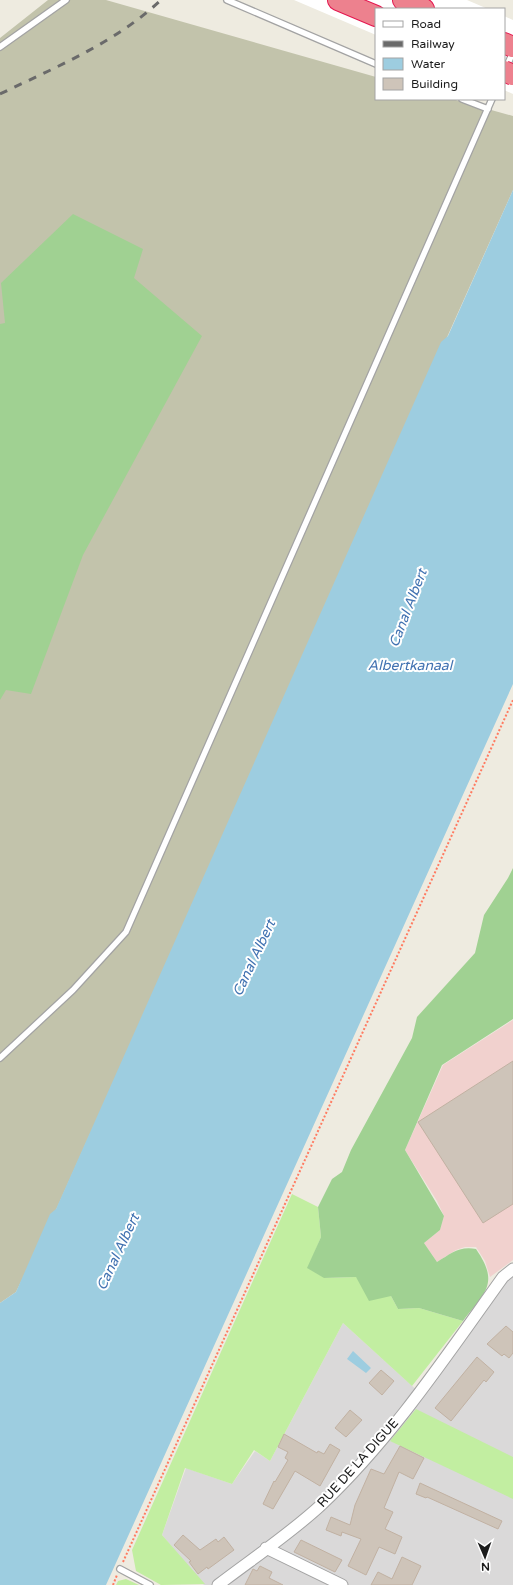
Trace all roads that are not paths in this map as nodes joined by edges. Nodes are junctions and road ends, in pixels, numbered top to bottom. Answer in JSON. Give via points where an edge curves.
{"nodes":[{"id":1,"x":66,"y":0,"type":"edge"},
{"id":2,"x":227,"y":0,"type":"edge"},
{"id":3,"x":338,"y":0,"type":"edge"},
{"id":4,"x":403,"y":0,"type":"edge"},
{"id":5,"x":422,"y":8,"type":"edge"},
{"id":6,"x":375,"y":16,"type":"edge"},
{"id":7,"x":0,"y":47,"type":"edge"},
{"id":8,"x":513,"y":52,"type":"edge"},
{"id":9,"x":375,"y":64,"type":"edge"},
{"id":10,"x":505,"y":70,"type":"edge"},
{"id":11,"x":465,"y":100,"type":"edge"},
{"id":12,"x":492,"y":100,"type":"edge"},
{"id":13,"x":488,"y":109,"type":"junction"},
{"id":14,"x":0,"y":1058,"type":"edge"},
{"id":15,"x":513,"y":1269,"type":"edge"},
{"id":16,"x":266,"y":1548,"type":"junction"},
{"id":17,"x":120,"y":1570,"type":"road end"},
{"id":18,"x":150,"y":1585,"type":"edge"},
{"id":19,"x":218,"y":1585,"type":"edge"},
{"id":20,"x":342,"y":1585,"type":"edge"}],
"edges":[{"from":1,"to":7,"type":"lane"},
{"from":2,"to":9,"type":"lane"},
{"from":3,"to":6,"type":"highway"},
{"from":4,"to":5,"type":"highway"},
{"from":8,"to":10,"type":"lane"},
{"from":11,"to":13,"type":"lane"},
{"from":12,"to":13,"type":"lane"},
{"from":13,"to":14,"type":"lane","via":[[126,932],[73,990]]},
{"from":15,"to":16,"type":"street","name":"RUE DE LA DIGUE","via":[[503,1277],[386,1434],[342,1484],[321,1505]]},
{"from":16,"to":19,"type":"street","name":"RUE DE LA DIGUE"},
{"from":16,"to":20,"type":"street"},
{"from":17,"to":18,"type":"lane"}]}
